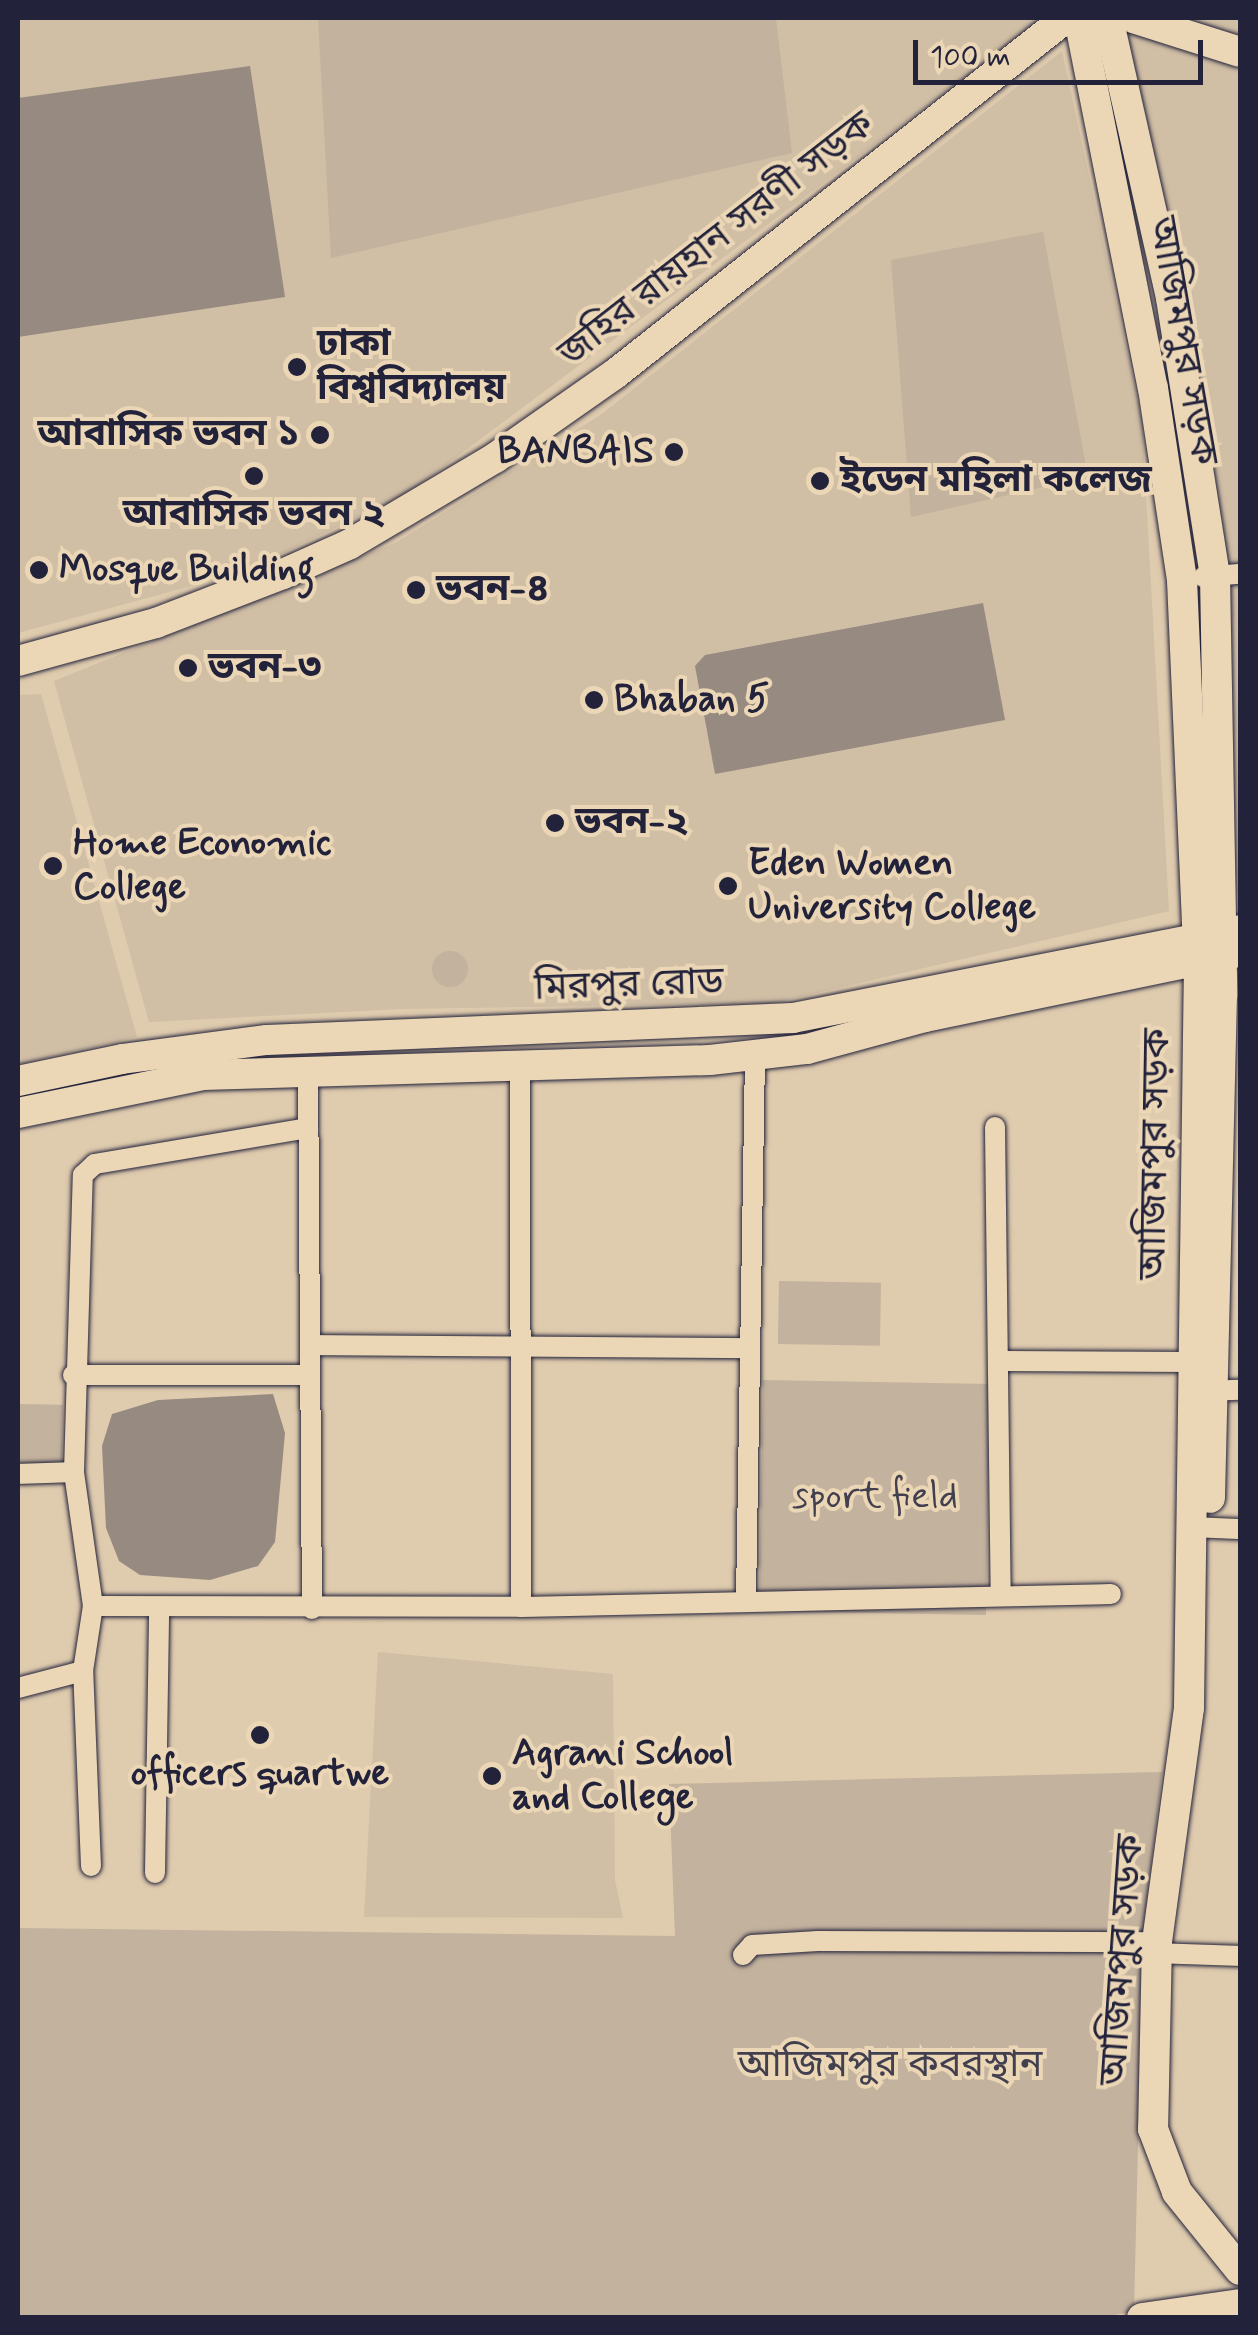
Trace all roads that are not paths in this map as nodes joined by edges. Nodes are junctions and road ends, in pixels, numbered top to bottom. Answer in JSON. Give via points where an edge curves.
{"nodes":[{"id":1,"x":1036,"y":18,"type":"edge"},
{"id":2,"x":1066,"y":18,"type":"edge"},
{"id":3,"x":1078,"y":18,"type":"edge"},
{"id":4,"x":1105,"y":18,"type":"edge"},
{"id":5,"x":1132,"y":18,"type":"edge"},
{"id":6,"x":1240,"y":52,"type":"edge"},
{"id":7,"x":1228,"y":574,"type":"edge"},
{"id":8,"x":1182,"y":580,"type":"junction"},
{"id":9,"x":18,"y":642,"type":"edge"},
{"id":10,"x":18,"y":661,"type":"edge"},
{"id":11,"x":1222,"y":943,"type":"edge"},
{"id":12,"x":755,"y":1055,"type":"junction"},
{"id":13,"x":520,"y":1062,"type":"junction"},
{"id":14,"x":308,"y":1068,"type":"junction"},
{"id":15,"x":18,"y":1081,"type":"edge"},
{"id":16,"x":18,"y":1114,"type":"edge"},
{"id":17,"x":995,"y":1127,"type":"dead end"},
{"id":18,"x":308,"y":1128,"type":"junction"},
{"id":19,"x":310,"y":1344,"type":"junction"},
{"id":20,"x":520,"y":1346,"type":"junction"},
{"id":21,"x":750,"y":1348,"type":"junction"},
{"id":22,"x":1002,"y":1361,"type":"junction"},
{"id":23,"x":74,"y":1375,"type":"junction"},
{"id":24,"x":310,"y":1375,"type":"junction"},
{"id":25,"x":1209,"y":1383,"type":"edge"},
{"id":26,"x":74,"y":1472,"type":"junction"},
{"id":27,"x":18,"y":1474,"type":"edge"},
{"id":28,"x":1199,"y":1528,"type":"junction"},
{"id":29,"x":1240,"y":1529,"type":"edge"},
{"id":30,"x":1112,"y":1594,"type":"dead end"},
{"id":31,"x":1001,"y":1595,"type":"junction"},
{"id":32,"x":746,"y":1600,"type":"junction"},
{"id":33,"x":94,"y":1606,"type":"junction"},
{"id":34,"x":521,"y":1607,"type":"junction"},
{"id":35,"x":158,"y":1608,"type":"junction"},
{"id":36,"x":312,"y":1609,"type":"junction"},
{"id":37,"x":83,"y":1671,"type":"junction"},
{"id":38,"x":18,"y":1688,"type":"edge"},
{"id":39,"x":91,"y":1866,"type":"dead end"},
{"id":40,"x":155,"y":1873,"type":"dead end"},
{"id":41,"x":1162,"y":1949,"type":"junction"},
{"id":42,"x":743,"y":1955,"type":"dead end"},
{"id":43,"x":1240,"y":1956,"type":"edge"},
{"id":44,"x":1240,"y":2250,"type":"edge"},
{"id":45,"x":1240,"y":2270,"type":"edge"},
{"id":46,"x":1240,"y":2304,"type":"edge"},
{"id":47,"x":1142,"y":2318,"type":"edge"}],
"edges":[{"from":1,"to":9,"type":"main road","via":[[606,362],[484,448],[283,554],[209,585]]},
{"from":2,"to":10,"type":"main road","name":"জহির রায়হান সরণী সড়ক","via":[[615,374],[495,458],[365,535],[283,574],[156,623]]},
{"from":3,"to":4,"type":"main road"},
{"from":3,"to":8,"type":"main road","name":"আজিমপুর সড়ক","via":[[1153,388]]},
{"from":4,"to":7,"type":"main road","name":"আজিমপুর সড়ক"},
{"from":5,"to":6,"type":"main road"},
{"from":7,"to":8,"type":"street"},
{"from":7,"to":11,"type":"main road","name":"আজিমপুর সড়ক"},
{"from":8,"to":11,"type":"main road","name":"আজিমপুর সড়ক"},
{"from":11,"to":12,"type":"main road","name":"মিরপুর রোড"},
{"from":11,"to":15,"type":"main road","name":"মিরপুর রোড","via":[[793,1018],[268,1040]]},
{"from":11,"to":25,"type":"main road","name":"আজিমপুর সড়ক"},
{"from":12,"to":13,"type":"main road","name":"মিরপুর রোড"},
{"from":12,"to":21,"type":"street"},
{"from":13,"to":14,"type":"main road","name":"মিরপুর রোড"},
{"from":13,"to":20,"type":"street"},
{"from":14,"to":16,"type":"main road","name":"মিরপুর রোড","via":[[203,1075]]},
{"from":14,"to":18,"type":"street"},
{"from":17,"to":22,"type":"street"},
{"from":18,"to":19,"type":"street"},
{"from":18,"to":23,"type":"street","via":[[87,1169]]},
{"from":19,"to":20,"type":"street"},
{"from":19,"to":24,"type":"street"},
{"from":20,"to":21,"type":"street"},
{"from":20,"to":34,"type":"street"},
{"from":21,"to":32,"type":"street"},
{"from":22,"to":25,"type":"street"},
{"from":22,"to":31,"type":"street"},
{"from":23,"to":24,"type":"street"},
{"from":23,"to":26,"type":"street"},
{"from":24,"to":36,"type":"street"},
{"from":25,"to":28,"type":"main road","name":"আজিমপুর সড়ক"},
{"from":26,"to":27,"type":"street"},
{"from":26,"to":33,"type":"street"},
{"from":28,"to":29,"type":"street"},
{"from":28,"to":41,"type":"main road","name":"আজিমপুর সড়ক","via":[[1189,1708]]},
{"from":30,"to":31,"type":"street"},
{"from":31,"to":32,"type":"street"},
{"from":32,"to":34,"type":"street"},
{"from":33,"to":35,"type":"street"},
{"from":33,"to":37,"type":"street"},
{"from":34,"to":36,"type":"street"},
{"from":35,"to":36,"type":"street"},
{"from":35,"to":40,"type":"street"},
{"from":37,"to":38,"type":"street"},
{"from":37,"to":39,"type":"street"},
{"from":41,"to":42,"type":"street","via":[[818,1941],[752,1945]]},
{"from":41,"to":43,"type":"street"},
{"from":41,"to":44,"type":"main road","name":"আজিমপুর সড়ক","via":[[1172,2145],[1202,2206]]},
{"from":41,"to":45,"type":"main road","name":"আজিমপুর সড়ক","via":[[1156,2152],[1176,2192]]},
{"from":46,"to":47,"type":"main road"}]}
